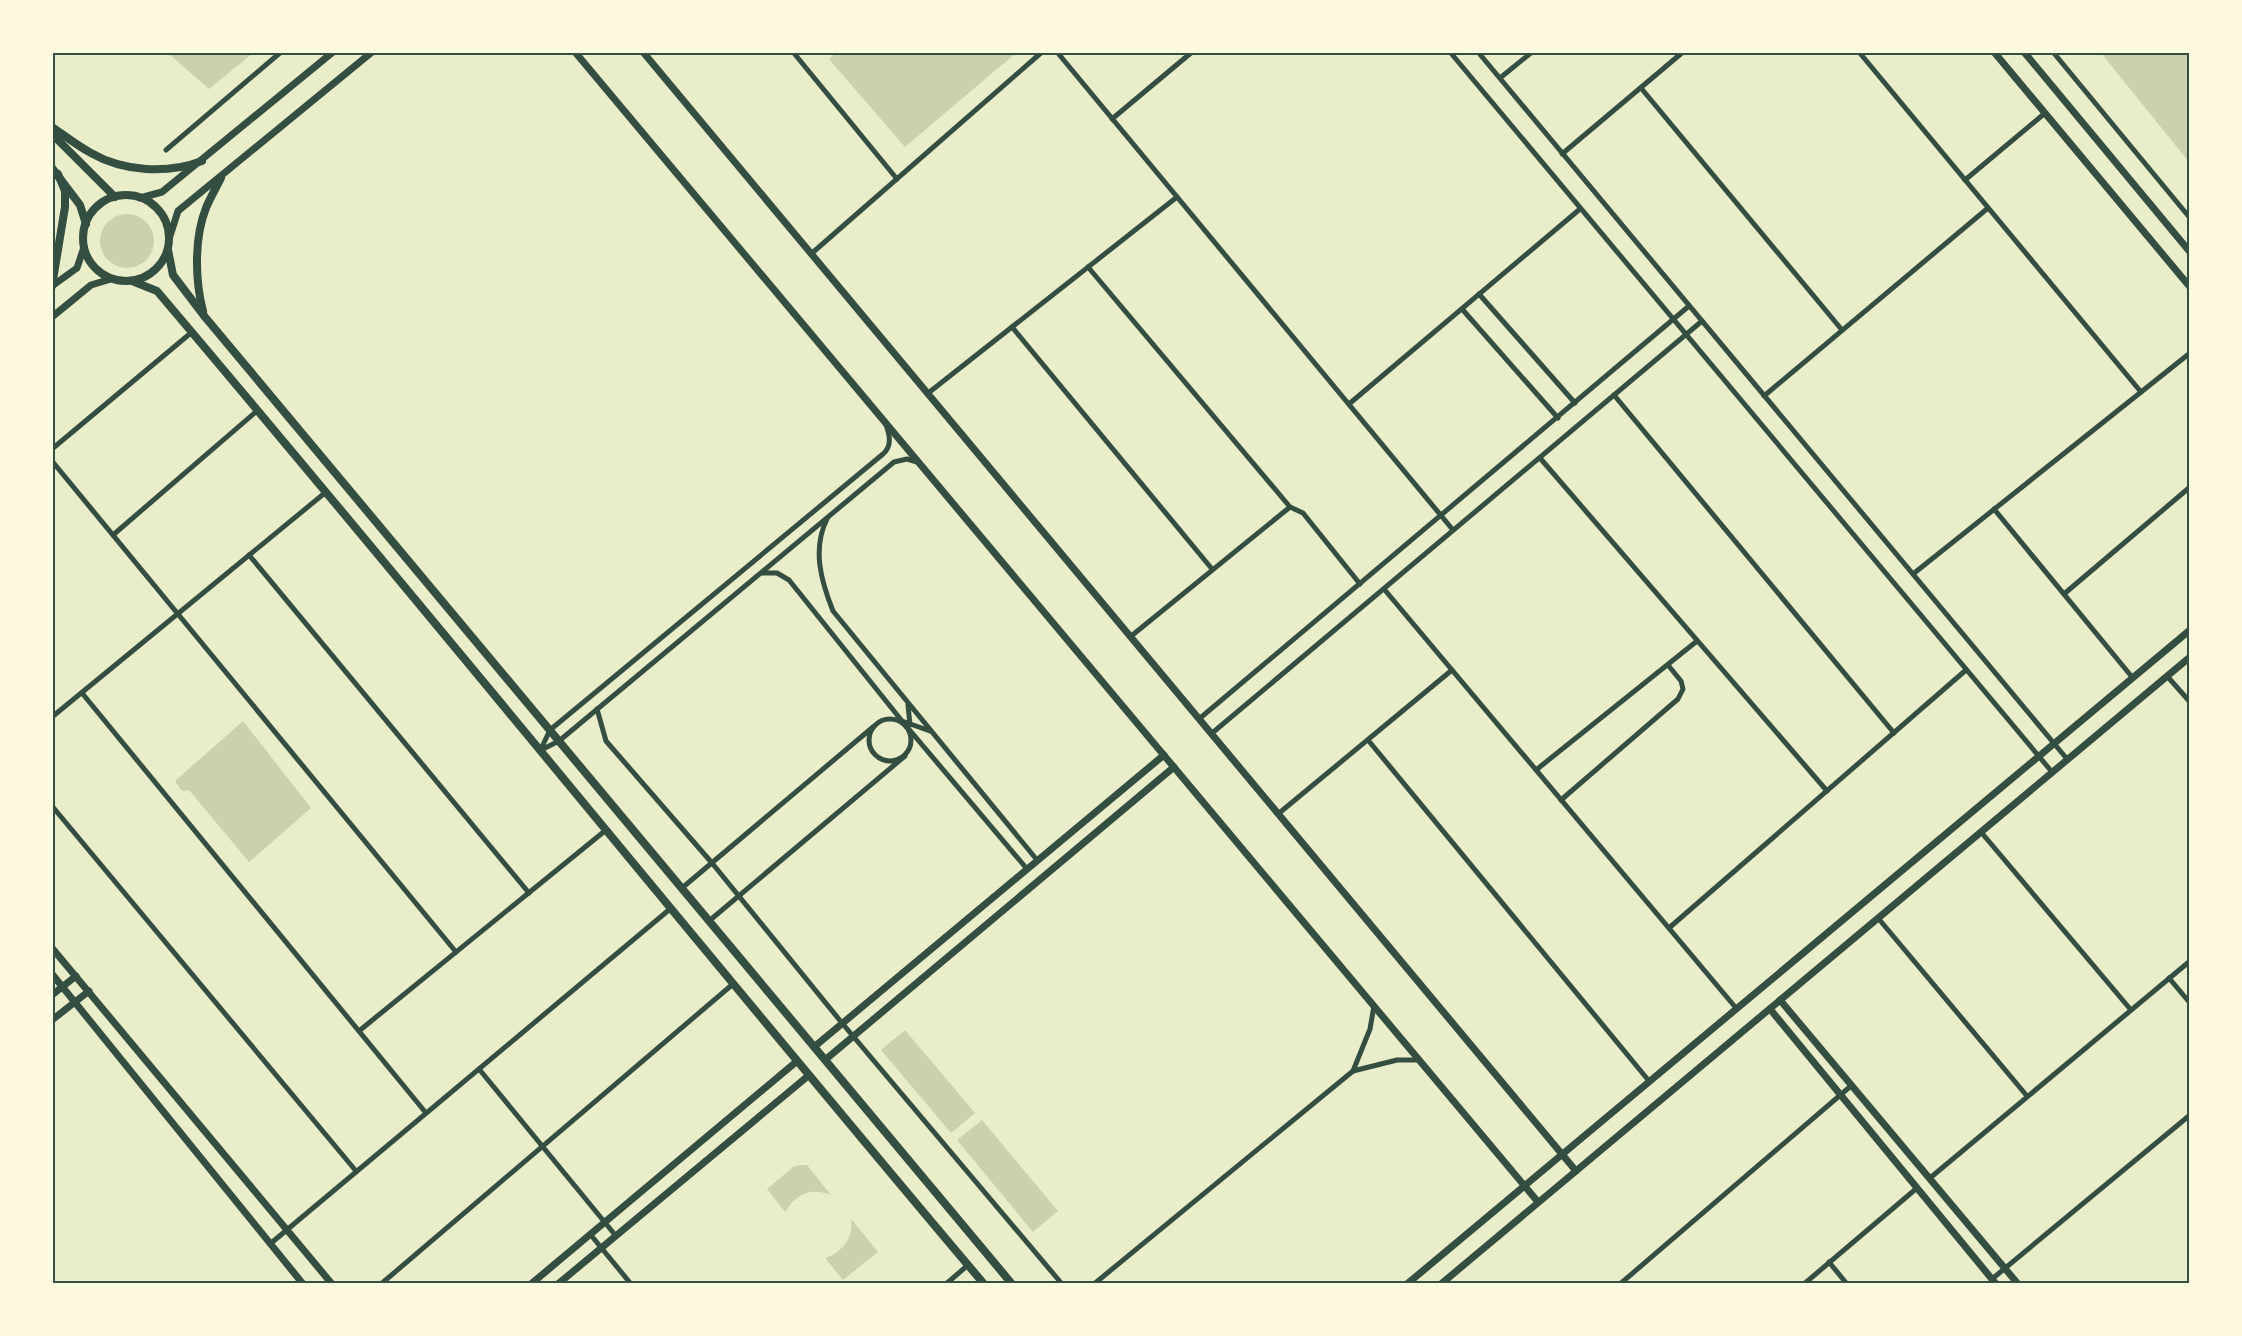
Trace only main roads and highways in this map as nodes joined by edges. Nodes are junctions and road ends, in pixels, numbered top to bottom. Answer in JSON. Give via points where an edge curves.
{"nodes":[{"id":1,"x":52,"y":127,"type":"edge"},
{"id":2,"x":52,"y":134,"type":"edge"},
{"id":3,"x":202,"y":161,"type":"road end"},
{"id":4,"x":55,"y":171,"type":"edge"},
{"id":5,"x":221,"y":178,"type":"road end"},
{"id":6,"x":115,"y":197,"type":"junction"},
{"id":7,"x":86,"y":224,"type":"junction"},
{"id":8,"x":168,"y":250,"type":"junction"},
{"id":9,"x":132,"y":281,"type":"junction"},
{"id":10,"x":52,"y":286,"type":"edge"},
{"id":11,"x":205,"y":317,"type":"junction"},
{"id":12,"x":982,"y":1283,"type":"edge"},
{"id":13,"x":1012,"y":1284,"type":"edge"}],
"edges":[{"from":1,"to":3,"type":"main road","via":[[93,154],[132,169],[183,168]]},
{"from":2,"to":6,"type":"main road"},
{"from":4,"to":7,"type":"main road","via":[[80,206]]},
{"from":4,"to":10,"type":"main road","via":[[65,191],[65,207]]},
{"from":5,"to":11,"type":"main road","via":[[205,209],[198,243],[199,295]]},
{"from":6,"to":7,"type":"main road","via":[[92,212]]},
{"from":6,"to":8,"type":"main road","via":[[128,195],[152,204],[167,224]]},
{"from":7,"to":9,"type":"main road","via":[[84,247],[89,260],[111,279]]},
{"from":8,"to":9,"type":"main road","via":[[155,271]]},
{"from":8,"to":11,"type":"main road","via":[[173,274]]},
{"from":9,"to":12,"type":"main road","via":[[157,291],[192,332]]},
{"from":11,"to":13,"type":"main road"}]}
